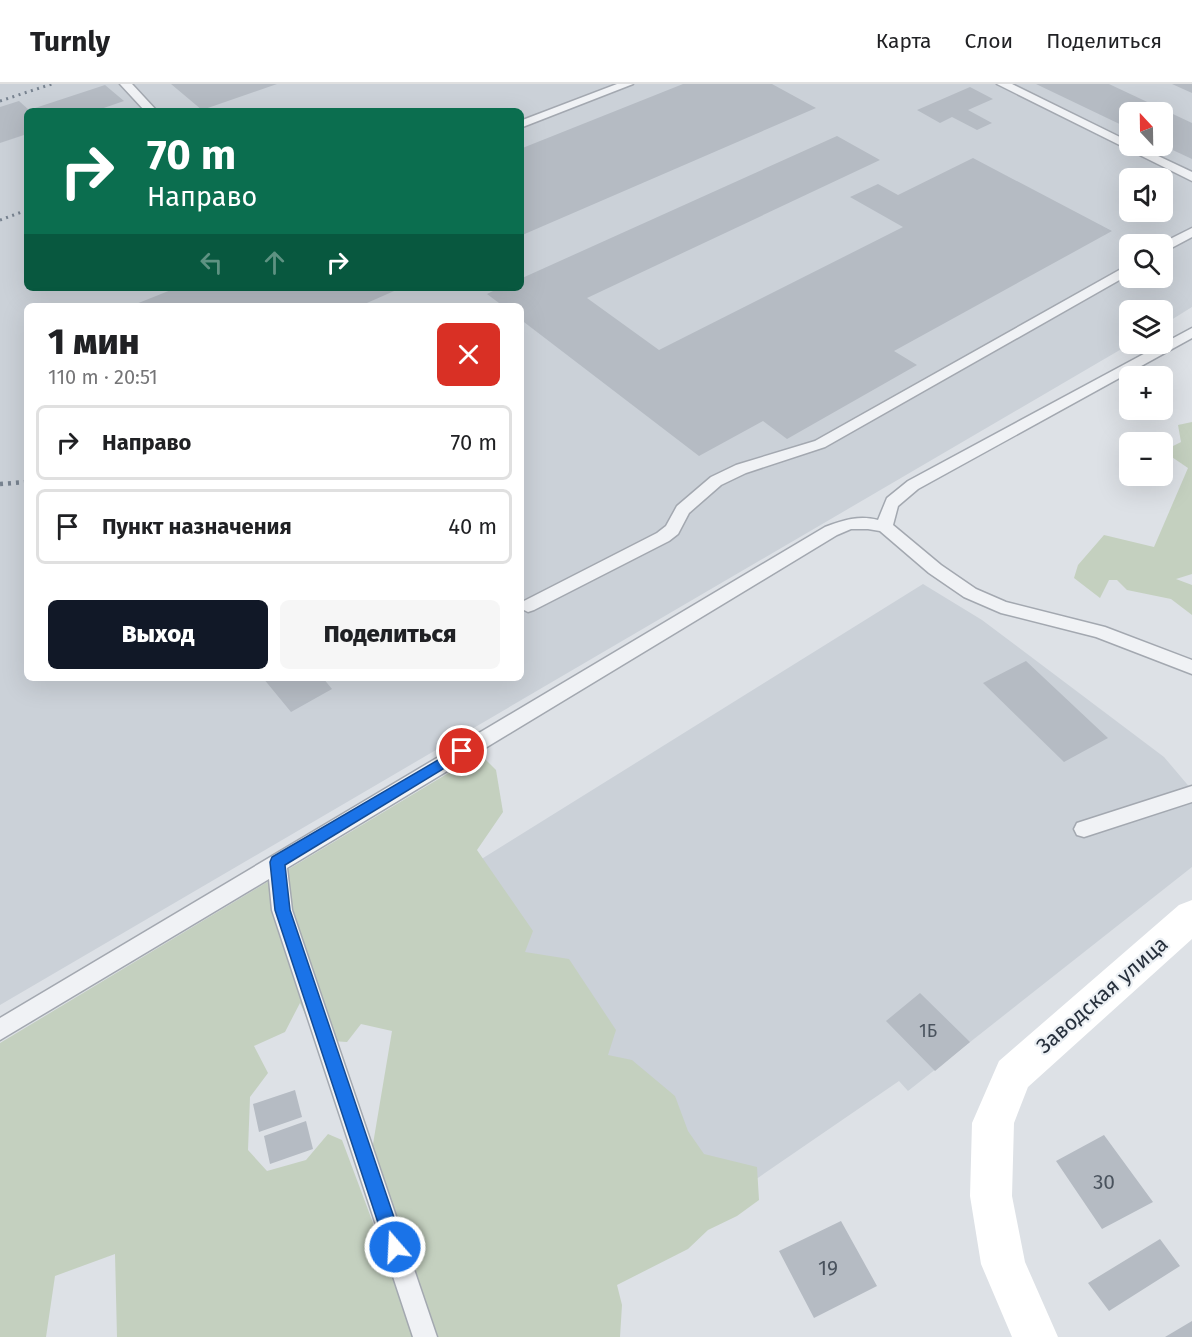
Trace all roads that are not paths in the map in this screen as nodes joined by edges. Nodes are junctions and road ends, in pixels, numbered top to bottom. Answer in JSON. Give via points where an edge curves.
{"nodes":[{"id":1,"x":126,"y":84,"type":"edge"},
{"id":2,"x":627,"y":84,"type":"edge"},
{"id":3,"x":1004,"y":84,"type":"edge"},
{"id":4,"x":148,"y":108,"type":"edge"},
{"id":5,"x":524,"y":123,"type":"edge"},
{"id":6,"x":1192,"y":177,"type":"edge"},
{"id":7,"x":1192,"y":232,"type":"edge"},
{"id":8,"x":1173,"y":243,"type":"edge"},
{"id":9,"x":1119,"y":274,"type":"edge"},
{"id":10,"x":1192,"y":332,"type":"edge"},
{"id":11,"x":885,"y":527,"type":"junction"},
{"id":12,"x":528,"y":606,"type":"dead end"},
{"id":13,"x":1192,"y":667,"type":"edge"},
{"id":14,"x":1192,"y":794,"type":"edge"},
{"id":15,"x":1084,"y":829,"type":"dead end"},
{"id":16,"x":277,"y":862,"type":"junction"},
{"id":17,"x":1192,"y":916,"type":"edge"},
{"id":18,"x":0,"y":1030,"type":"edge"},
{"id":19,"x":425,"y":1337,"type":"edge"},
{"id":20,"x":1035,"y":1337,"type":"edge"}],
"edges":[{"from":1,"to":4,"type":"lane"},
{"from":2,"to":5,"type":"lane"},
{"from":3,"to":6,"type":"lane"},
{"from":7,"to":8,"type":"lane"},
{"from":9,"to":12,"type":"lane","via":[[820,444],[716,481],[683,510],[672,530],[663,537]]},
{"from":10,"to":11,"type":"lane","via":[[913,485],[887,509]]},
{"from":11,"to":13,"type":"lane","via":[[935,569],[981,598],[1033,616],[1099,631]]},
{"from":11,"to":16,"type":"lane","via":[[849,524],[831,531]]},
{"from":14,"to":15,"type":"lane"},
{"from":16,"to":18,"type":"lane"},
{"from":16,"to":19,"type":"lane","via":[[282,910]]},
{"from":17,"to":20,"type":"street","name":"Заводская улица","via":[[1013,1074],[993,1123],[991,1196],[1003,1263]]}]}
